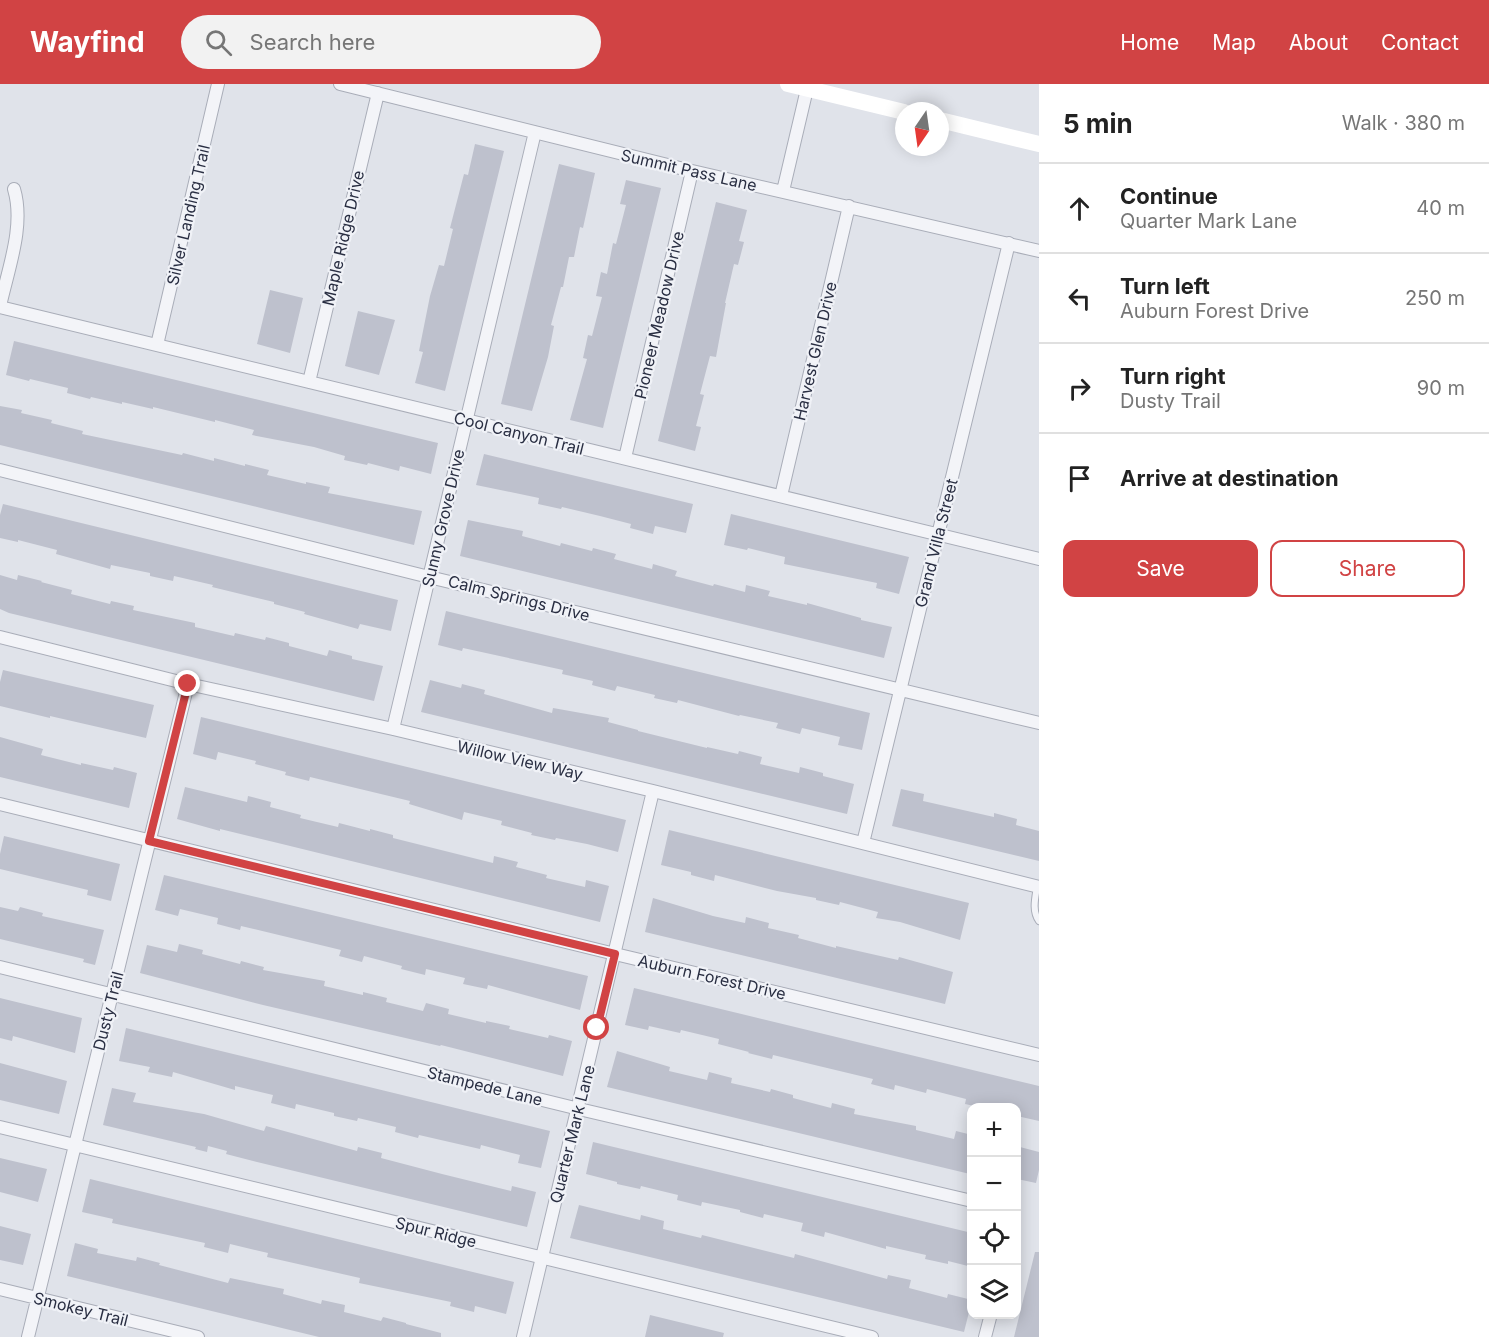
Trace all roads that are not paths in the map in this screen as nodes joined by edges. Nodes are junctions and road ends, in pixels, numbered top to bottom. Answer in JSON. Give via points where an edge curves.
{"nodes":[{"id":1,"x":218,"y":84,"type":"edge"},
{"id":2,"x":340,"y":84,"type":"edge"},
{"id":3,"x":788,"y":84,"type":"edge"},
{"id":4,"x":807,"y":88,"type":"junction"},
{"id":5,"x":378,"y":93,"type":"junction"},
{"id":6,"x":895,"y":110,"type":"edge"},
{"id":7,"x":949,"y":122,"type":"edge"},
{"id":8,"x":535,"y":132,"type":"junction"},
{"id":9,"x":1039,"y":144,"type":"edge"},
{"id":10,"x":692,"y":171,"type":"junction"},
{"id":11,"x":14,"y":189,"type":"dead end"},
{"id":12,"x":783,"y":191,"type":"junction"},
{"id":13,"x":849,"y":206,"type":"junction"},
{"id":14,"x":1009,"y":243,"type":"junction"},
{"id":15,"x":1039,"y":251,"type":"edge"},
{"id":16,"x":0,"y":307,"type":"edge"},
{"id":17,"x":157,"y":345,"type":"junction"},
{"id":18,"x":309,"y":382,"type":"junction"},
{"id":19,"x":466,"y":420,"type":"junction"},
{"id":20,"x":625,"y":458,"type":"junction"},
{"id":21,"x":0,"y":470,"type":"edge"},
{"id":22,"x":781,"y":496,"type":"junction"},
{"id":23,"x":938,"y":534,"type":"junction"},
{"id":24,"x":1039,"y":559,"type":"edge"},
{"id":25,"x":429,"y":577,"type":"junction"},
{"id":26,"x":0,"y":637,"type":"edge"},
{"id":27,"x":188,"y":684,"type":"junction"},
{"id":28,"x":900,"y":690,"type":"junction"},
{"id":29,"x":1039,"y":723,"type":"edge"},
{"id":30,"x":393,"y":729,"type":"junction"},
{"id":31,"x":652,"y":791,"type":"junction"},
{"id":32,"x":0,"y":804,"type":"edge"},
{"id":33,"x":149,"y":841,"type":"junction"},
{"id":34,"x":863,"y":843,"type":"junction"},
{"id":35,"x":1038,"y":887,"type":"edge"},
{"id":36,"x":1039,"y":921,"type":"edge"},
{"id":37,"x":615,"y":954,"type":"junction"},
{"id":38,"x":0,"y":967,"type":"edge"},
{"id":39,"x":112,"y":995,"type":"junction"},
{"id":40,"x":1039,"y":1055,"type":"edge"},
{"id":41,"x":579,"y":1109,"type":"junction"},
{"id":42,"x":0,"y":1127,"type":"edge"},
{"id":43,"x":75,"y":1145,"type":"junction"},
{"id":44,"x":967,"y":1200,"type":"edge"},
{"id":45,"x":542,"y":1258,"type":"junction"},
{"id":46,"x":0,"y":1289,"type":"edge"},
{"id":47,"x":38,"y":1299,"type":"junction"},
{"id":48,"x":990,"y":1319,"type":"edge"},
{"id":49,"x":28,"y":1337,"type":"edge"},
{"id":50,"x":198,"y":1337,"type":"edge"},
{"id":51,"x":523,"y":1337,"type":"edge"},
{"id":52,"x":872,"y":1337,"type":"edge"},
{"id":53,"x":985,"y":1337,"type":"edge"}],
"edges":[{"from":1,"to":17,"type":"street","name":"Silver Landing Trail"},
{"from":2,"to":5,"type":"street","name":"Summit Pass Lane"},
{"from":3,"to":4,"type":"street"},
{"from":4,"to":6,"type":"street"},
{"from":4,"to":12,"type":"street"},
{"from":5,"to":8,"type":"street","name":"Summit Pass Lane"},
{"from":5,"to":18,"type":"street","name":"Maple Ridge Drive"},
{"from":7,"to":9,"type":"street"},
{"from":8,"to":10,"type":"street","name":"Summit Pass Lane"},
{"from":8,"to":19,"type":"street","name":"Sunny Grove Drive"},
{"from":10,"to":12,"type":"street","name":"Summit Pass Lane"},
{"from":10,"to":20,"type":"street","name":"Pioneer Meadow Drive"},
{"from":11,"to":16,"type":"street","via":[[18,220]]},
{"from":12,"to":13,"type":"street","name":"Summit Pass Lane"},
{"from":13,"to":14,"type":"street","name":"Summit Pass Lane"},
{"from":13,"to":22,"type":"street","name":"Harvest Glen Drive"},
{"from":14,"to":15,"type":"street","name":"Summit Pass Lane"},
{"from":14,"to":23,"type":"street","name":"Grand Villa Street"},
{"from":16,"to":17,"type":"street","name":"Cool Canyon Trail"},
{"from":17,"to":18,"type":"street","name":"Cool Canyon Trail"},
{"from":18,"to":19,"type":"street","name":"Cool Canyon Trail"},
{"from":19,"to":20,"type":"street","name":"Cool Canyon Trail"},
{"from":19,"to":25,"type":"street","name":"Sunny Grove Drive"},
{"from":20,"to":22,"type":"street","name":"Cool Canyon Trail"},
{"from":21,"to":25,"type":"street","name":"Calm Springs Drive"},
{"from":22,"to":23,"type":"street","name":"Cool Canyon Trail"},
{"from":23,"to":24,"type":"street","name":"Cool Canyon Trail"},
{"from":23,"to":28,"type":"street","name":"Grand Villa Street"},
{"from":25,"to":28,"type":"street","name":"Calm Springs Drive"},
{"from":25,"to":30,"type":"street","name":"Sunny Grove Drive"},
{"from":26,"to":27,"type":"street","name":"Willow View Way"},
{"from":27,"to":30,"type":"street","name":"Willow View Way"},
{"from":27,"to":33,"type":"street","name":"Dusty Trail"},
{"from":28,"to":29,"type":"street","name":"Calm Springs Drive"},
{"from":28,"to":34,"type":"street","name":"Grand Villa Street"},
{"from":30,"to":31,"type":"street","name":"Willow View Way"},
{"from":31,"to":34,"type":"street","name":"Willow View Way"},
{"from":31,"to":37,"type":"street","name":"Quarter Mark Lane"},
{"from":32,"to":33,"type":"street","name":"Auburn Forest Drive"},
{"from":33,"to":37,"type":"street","name":"Auburn Forest Drive"},
{"from":33,"to":39,"type":"street","name":"Dusty Trail"},
{"from":34,"to":35,"type":"street","name":"Willow View Way"},
{"from":35,"to":36,"type":"lane","via":[[1034,907]]},
{"from":37,"to":40,"type":"street","name":"Auburn Forest Drive"},
{"from":37,"to":41,"type":"street","name":"Quarter Mark Lane"},
{"from":38,"to":39,"type":"street","name":"Stampede Lane"},
{"from":39,"to":41,"type":"street","name":"Stampede Lane"},
{"from":39,"to":43,"type":"street","name":"Dusty Trail"},
{"from":41,"to":44,"type":"street","name":"Stampede Lane"},
{"from":41,"to":45,"type":"street","name":"Quarter Mark Lane"},
{"from":42,"to":43,"type":"street","name":"Spur Ridge"},
{"from":43,"to":45,"type":"street","name":"Spur Ridge"},
{"from":43,"to":47,"type":"street","name":"Dusty Trail"},
{"from":45,"to":51,"type":"street","name":"Quarter Mark Lane"},
{"from":45,"to":52,"type":"street","name":"Spur Ridge"},
{"from":46,"to":47,"type":"street","name":"Smokey Trail"},
{"from":47,"to":49,"type":"street","name":"Dusty Trail"},
{"from":47,"to":50,"type":"street","name":"Smokey Trail"},
{"from":48,"to":53,"type":"street"}]}
